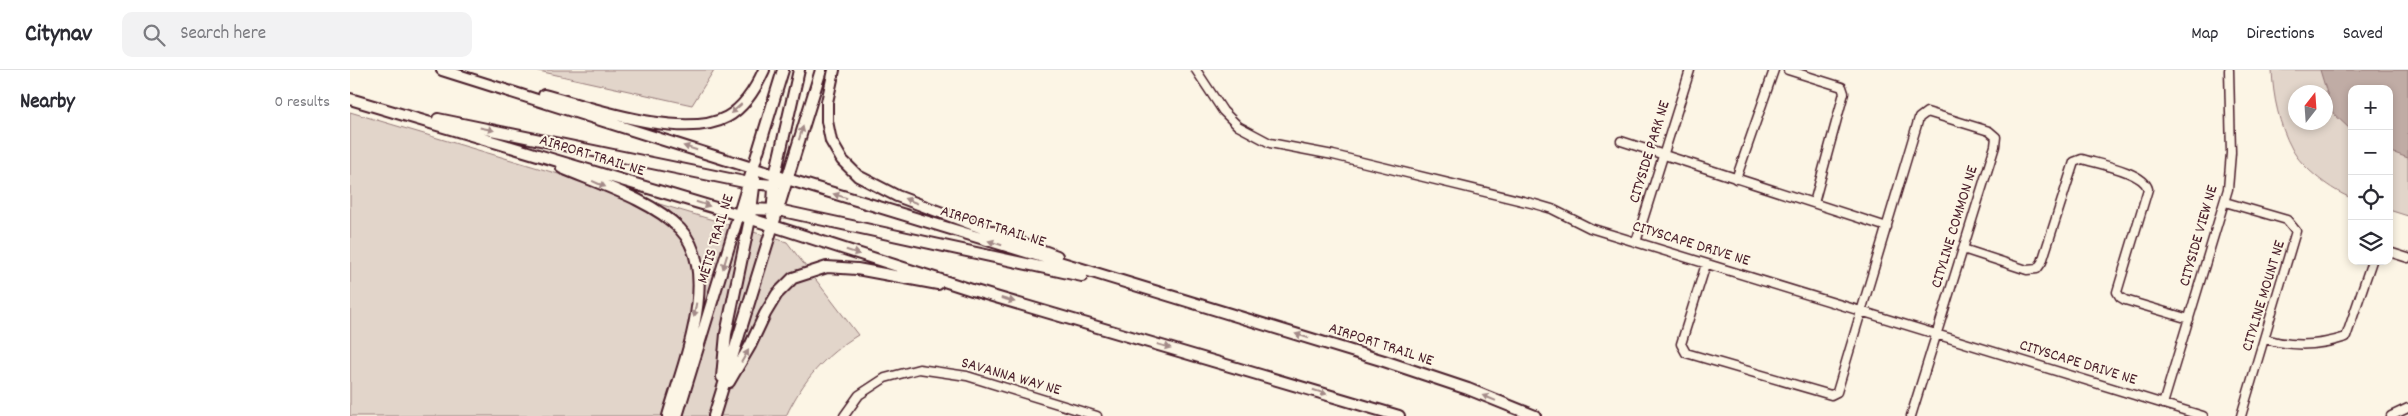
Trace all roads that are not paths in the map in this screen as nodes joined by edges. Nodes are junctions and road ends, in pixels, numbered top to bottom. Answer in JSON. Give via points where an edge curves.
{"nodes":[{"id":1,"x":444,"y":70,"type":"edge"},
{"id":2,"x":764,"y":70,"type":"edge"},
{"id":3,"x":783,"y":70,"type":"edge"},
{"id":4,"x":799,"y":70,"type":"edge"},
{"id":5,"x":821,"y":70,"type":"edge"},
{"id":6,"x":834,"y":70,"type":"edge"},
{"id":7,"x":1196,"y":70,"type":"edge"},
{"id":8,"x":1690,"y":70,"type":"edge"},
{"id":9,"x":1774,"y":70,"type":"edge"},
{"id":10,"x":1788,"y":70,"type":"edge"},
{"id":11,"x":2230,"y":70,"type":"edge"},
{"id":12,"x":350,"y":99,"type":"edge"},
{"id":13,"x":371,"y":106,"type":"junction"},
{"id":14,"x":1621,"y":142,"type":"dead end"},
{"id":15,"x":522,"y":150,"type":"junction"},
{"id":16,"x":1663,"y":155,"type":"junction"},
{"id":17,"x":753,"y":168,"type":"junction"},
{"id":18,"x":787,"y":179,"type":"junction"},
{"id":19,"x":1736,"y":179,"type":"junction"},
{"id":20,"x":774,"y":180,"type":"junction"},
{"id":21,"x":752,"y":184,"type":"junction"},
{"id":22,"x":2225,"y":202,"type":"junction"},
{"id":23,"x":1814,"y":203,"type":"junction"},
{"id":24,"x":775,"y":209,"type":"junction"},
{"id":25,"x":751,"y":214,"type":"junction"},
{"id":26,"x":739,"y":215,"type":"junction"},
{"id":27,"x":1887,"y":226,"type":"junction"},
{"id":28,"x":773,"y":227,"type":"junction"},
{"id":29,"x":1636,"y":242,"type":"junction"},
{"id":30,"x":1963,"y":249,"type":"junction"},
{"id":31,"x":2393,"y":253,"type":"edge"},
{"id":32,"x":2408,"y":258,"type":"edge"},
{"id":33,"x":1706,"y":264,"type":"junction"},
{"id":34,"x":2371,"y":265,"type":"edge"},
{"id":35,"x":972,"y":290,"type":"junction"},
{"id":36,"x":1154,"y":292,"type":"junction"},
{"id":37,"x":1861,"y":311,"type":"junction"},
{"id":38,"x":2190,"y":320,"type":"junction"},
{"id":39,"x":1937,"y":335,"type":"junction"},
{"id":40,"x":2265,"y":339,"type":"junction"},
{"id":41,"x":720,"y":398,"type":"junction"},
{"id":42,"x":2163,"y":404,"type":"junction"},
{"id":43,"x":2408,"y":408,"type":"edge"},
{"id":44,"x":668,"y":416,"type":"edge"},
{"id":45,"x":677,"y":416,"type":"edge"},
{"id":46,"x":714,"y":416,"type":"edge"},
{"id":47,"x":844,"y":416,"type":"edge"},
{"id":48,"x":1094,"y":416,"type":"edge"},
{"id":49,"x":1399,"y":416,"type":"edge"},
{"id":50,"x":1534,"y":416,"type":"edge"},
{"id":51,"x":1911,"y":416,"type":"edge"},
{"id":52,"x":2203,"y":416,"type":"edge"},
{"id":53,"x":2241,"y":416,"type":"edge"},
{"id":54,"x":2391,"y":416,"type":"edge"}],
"edges":[{"from":2,"to":1,"type":"main road","one_way":true,"via":[[758,84],[735,111],[699,125],[663,124],[625,116]]},
{"from":17,"to":1,"type":"main road","name":"AIRPORT TRAIL NE","one_way":true},
{"from":3,"to":17,"type":"main road"},
{"from":4,"to":20,"type":"main road"},
{"from":18,"to":5,"type":"main road","one_way":true},
{"from":36,"to":6,"type":"main road","one_way":true,"via":[[897,196],[858,176],[842,160],[831,141],[827,102]]},
{"from":7,"to":29,"type":"street","name":"CITYSCAPE DRIVE NE","via":[[1223,111],[1238,126],[1270,143],[1535,204],[1590,228]]},
{"from":8,"to":16,"type":"street","name":"CITYSIDE PARK NE"},
{"from":9,"to":19,"type":"street"},
{"from":10,"to":23,"type":"street","via":[[1842,87],[1844,93]]},
{"from":11,"to":22,"type":"street","name":"CITYSIDE VIEW NE","via":[[2231,158]]},
{"from":12,"to":13,"type":"main road","name":"AIRPORT TRAIL NE"},
{"from":13,"to":15,"type":"main road","name":"AIRPORT TRAIL NE"},
{"from":13,"to":21,"type":"main road","one_way":true},
{"from":14,"to":16,"type":"street"},
{"from":15,"to":26,"type":"main road","name":"AIRPORT TRAIL NE","one_way":true},
{"from":15,"to":44,"type":"main road","one_way":true,"via":[[649,207],[674,223],[690,242],[696,256],[700,288]]},
{"from":16,"to":19,"type":"street"},
{"from":16,"to":29,"type":"street","name":"CITYSIDE PARK NE"},
{"from":17,"to":20,"type":"main road","name":"AIRPORT TRAIL NE"},
{"from":17,"to":21,"type":"main road"},
{"from":18,"to":20,"type":"main road","name":"AIRPORT TRAIL NE"},
{"from":18,"to":24,"type":"main road"},
{"from":36,"to":18,"type":"main road","name":"AIRPORT TRAIL NE","one_way":true},
{"from":19,"to":23,"type":"street"},
{"from":20,"to":21,"type":"main road"},
{"from":20,"to":24,"type":"main road"},
{"from":21,"to":25,"type":"main road"},
{"from":21,"to":26,"type":"main road","name":"MÉTIS TRAIL NE"},
{"from":22,"to":38,"type":"street","name":"CITYSIDE VIEW NE"},
{"from":22,"to":40,"type":"street","name":"CITYLINE MOUNT NE","via":[[2287,220],[2296,231]]},
{"from":23,"to":27,"type":"street"},
{"from":24,"to":25,"type":"main road"},
{"from":24,"to":28,"type":"main road"},
{"from":24,"to":36,"type":"main road"},
{"from":25,"to":26,"type":"main road","name":"AIRPORT TRAIL NE"},
{"from":25,"to":28,"type":"main road","name":"AIRPORT TRAIL NE"},
{"from":25,"to":41,"type":"main road","via":[[726,334]]},
{"from":26,"to":45,"type":"main road","name":"MÉTIS TRAIL NE","one_way":true},
{"from":27,"to":30,"type":"street","name":"CITYLINE COMMON NE","via":[[1919,118],[1927,112],[1989,131],[1996,141]]},
{"from":27,"to":37,"type":"street"},
{"from":28,"to":35,"type":"main road","name":"AIRPORT TRAIL NE","one_way":true},
{"from":28,"to":41,"type":"main road"},
{"from":29,"to":33,"type":"street","name":"CITYSCAPE DRIVE NE"},
{"from":30,"to":38,"type":"street","via":[[2027,270],[2037,269],[2074,162],[2082,159],[2131,174],[2144,180],[2148,189],[2117,292],[2125,300]]},
{"from":30,"to":39,"type":"street","name":"CITYLINE COMMON NE"},
{"from":31,"to":32,"type":"street"},
{"from":33,"to":37,"type":"street","name":"CITYSCAPE DRIVE NE"},
{"from":33,"to":37,"type":"street","via":[[1681,344],[1686,353],[1831,395],[1837,392]]},
{"from":34,"to":40,"type":"street","via":[[2346,337],[2297,345]]},
{"from":41,"to":35,"type":"main road","one_way":true,"via":[[777,294],[793,278],[828,267],[857,269]]},
{"from":35,"to":49,"type":"main road","name":"AIRPORT TRAIL NE","one_way":true},
{"from":50,"to":36,"type":"main road","name":"AIRPORT TRAIL NE","one_way":true,"via":[[1384,361]]},
{"from":37,"to":39,"type":"street","name":"CITYSCAPE DRIVE NE"},
{"from":38,"to":42,"type":"street","name":"CITYSIDE VIEW NE"},
{"from":39,"to":42,"type":"street","name":"CITYSCAPE DRIVE NE"},
{"from":39,"to":51,"type":"street","name":"CITYLINE COMMON NE"},
{"from":40,"to":53,"type":"street","name":"CITYLINE MOUNT NE"},
{"from":41,"to":46,"type":"main road"},
{"from":42,"to":52,"type":"street","name":"CITYSCAPE DRIVE NE"},
{"from":43,"to":54,"type":"street"},
{"from":47,"to":48,"type":"street","name":"SAVANNA WAY NE","via":[[859,395],[885,378],[919,369],[967,376]]}]}
